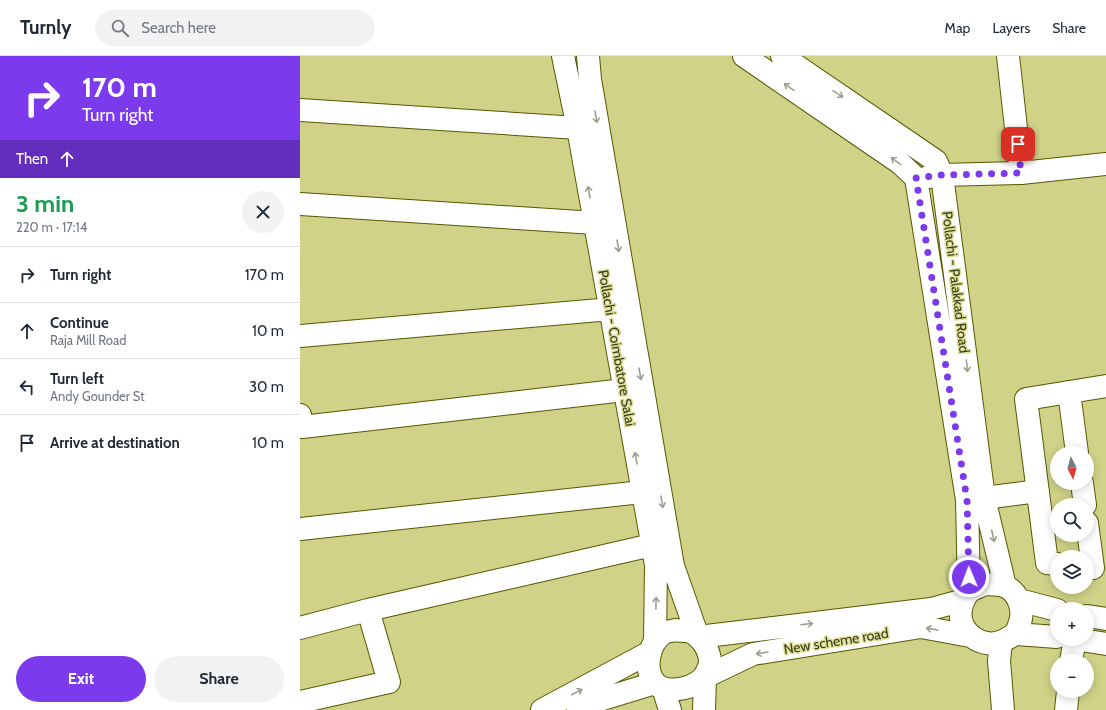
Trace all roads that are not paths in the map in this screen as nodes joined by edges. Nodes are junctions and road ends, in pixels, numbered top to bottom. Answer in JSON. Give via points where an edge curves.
{"nodes":[{"id":1,"x":563,"y":56,"type":"edge"},
{"id":2,"x":588,"y":56,"type":"edge"},
{"id":3,"x":744,"y":56,"type":"edge"},
{"id":4,"x":782,"y":56,"type":"edge"},
{"id":5,"x":1008,"y":56,"type":"edge"},
{"id":6,"x":300,"y":110,"type":"edge"},
{"id":7,"x":578,"y":128,"type":"junction"},
{"id":8,"x":1106,"y":164,"type":"edge"},
{"id":9,"x":1021,"y":173,"type":"junction"},
{"id":10,"x":942,"y":175,"type":"junction"},
{"id":11,"x":916,"y":178,"type":"junction"},
{"id":12,"x":300,"y":204,"type":"edge"},
{"id":13,"x":594,"y":223,"type":"junction"},
{"id":14,"x":611,"y":309,"type":"junction"},
{"id":15,"x":300,"y":336,"type":"edge"},
{"id":16,"x":1106,"y":386,"type":"edge"},
{"id":17,"x":624,"y":390,"type":"junction"},
{"id":18,"x":1069,"y":392,"type":"junction"},
{"id":19,"x":301,"y":423,"type":"edge"},
{"id":20,"x":1076,"y":446,"type":"edge"},
{"id":21,"x":1038,"y":491,"type":"junction"},
{"id":22,"x":642,"y":492,"type":"junction"},
{"id":23,"x":984,"y":498,"type":"junction"},
{"id":24,"x":300,"y":529,"type":"edge"},
{"id":25,"x":1090,"y":542,"type":"edge"},
{"id":26,"x":652,"y":545,"type":"junction"},
{"id":27,"x":1050,"y":563,"type":"edge"},
{"id":28,"x":1095,"y":568,"type":"edge"},
{"id":29,"x":1012,"y":593,"type":"junction"},
{"id":30,"x":966,"y":596,"type":"junction"},
{"id":31,"x":1050,"y":607,"type":"edge"},
{"id":32,"x":368,"y":610,"type":"junction"},
{"id":33,"x":1094,"y":617,"type":"edge"},
{"id":34,"x":1106,"y":619,"type":"edge"},
{"id":35,"x":300,"y":628,"type":"edge"},
{"id":36,"x":970,"y":636,"type":"junction"},
{"id":37,"x":698,"y":637,"type":"junction"},
{"id":38,"x":1050,"y":638,"type":"edge"},
{"id":39,"x":1094,"y":642,"type":"edge"},
{"id":40,"x":1106,"y":644,"type":"edge"},
{"id":41,"x":1001,"y":645,"type":"junction"},
{"id":42,"x":653,"y":647,"type":"junction"},
{"id":43,"x":705,"y":677,"type":"junction"},
{"id":44,"x":659,"y":685,"type":"junction"},
{"id":45,"x":1067,"y":698,"type":"edge"},
{"id":46,"x":300,"y":702,"type":"edge"},
{"id":47,"x":542,"y":710,"type":"edge"},
{"id":48,"x":578,"y":710,"type":"edge"},
{"id":49,"x":670,"y":710,"type":"edge"},
{"id":50,"x":704,"y":710,"type":"edge"},
{"id":51,"x":1003,"y":710,"type":"edge"},
{"id":52,"x":1066,"y":710,"type":"edge"}],
"edges":[{"from":1,"to":7,"type":"main road","name":"Pollachi - Coimbatore Salai"},
{"from":2,"to":37,"type":"main road","name":"Pollachi - Coimbatore Salai","one_way":true,"via":[[673,566]]},
{"from":11,"to":3,"type":"main road","one_way":true,"via":[[900,163]]},
{"from":4,"to":10,"type":"main road","name":"Pollachi - Palakkad Road","one_way":true,"via":[[936,162]]},
{"from":5,"to":9,"type":"main road"},
{"from":6,"to":7,"type":"main road"},
{"from":13,"to":7,"type":"main road","name":"Pollachi - Coimbatore Salai","one_way":true},
{"from":8,"to":9,"type":"main road"},
{"from":9,"to":10,"type":"main road"},
{"from":10,"to":11,"type":"main road"},
{"from":10,"to":23,"type":"main road","name":"Pollachi - Palakkad Road","one_way":true},
{"from":11,"to":30,"type":"main road","via":[[967,500]]},
{"from":12,"to":13,"type":"main road"},
{"from":13,"to":14,"type":"main road","name":"Pollachi - Coimbatore Salai"},
{"from":14,"to":15,"type":"main road"},
{"from":14,"to":17,"type":"main road","name":"Pollachi - Coimbatore Salai"},
{"from":16,"to":18,"type":"main road"},
{"from":17,"to":19,"type":"main road"},
{"from":22,"to":17,"type":"main road","name":"Pollachi - Coimbatore Salai","one_way":true},
{"from":18,"to":20,"type":"main road"},
{"from":18,"to":21,"type":"main road","via":[[1026,399]]},
{"from":21,"to":23,"type":"main road"},
{"from":21,"to":27,"type":"main road"},
{"from":22,"to":24,"type":"main road"},
{"from":22,"to":26,"type":"main road","name":"Pollachi - Coimbatore Salai"},
{"from":23,"to":29,"type":"main road","name":"Pollachi - Palakkad Road","one_way":true},
{"from":25,"to":28,"type":"main road"},
{"from":26,"to":32,"type":"main road"},
{"from":42,"to":26,"type":"main road","name":"Pollachi - Coimbatore Salai","one_way":true,"via":[[656,569]]},
{"from":29,"to":30,"type":"main road","via":[[986,584]]},
{"from":29,"to":31,"type":"main road"},
{"from":29,"to":41,"type":"main road","name":"Pollachi - Palakkad Road","via":[[1021,610],[1021,620]]},
{"from":30,"to":36,"type":"main road","via":[[961,609],[961,619]]},
{"from":37,"to":30,"type":"main road","name":"New scheme road","one_way":true,"via":[[931,609]]},
{"from":32,"to":35,"type":"main road"},
{"from":32,"to":46,"type":"main road","via":[[388,682]]},
{"from":33,"to":34,"type":"main road"},
{"from":36,"to":41,"type":"main road","via":[[979,642]]},
{"from":36,"to":43,"type":"main road","name":"New scheme road","one_way":true,"via":[[921,627],[753,654]]},
{"from":37,"to":42,"type":"main road","via":[[689,632],[676,630],[664,633]]},
{"from":37,"to":43,"type":"main road","name":"Pollachi - Coimbatore Salai","via":[[706,647],[710,662]]},
{"from":38,"to":41,"type":"main road"},
{"from":39,"to":40,"type":"main road"},
{"from":41,"to":51,"type":"main road"},
{"from":42,"to":44,"type":"main road","name":"Pollachi - Coimbatore Salai","via":[[650,672]]},
{"from":47,"to":42,"type":"main road","one_way":true},
{"from":43,"to":44,"type":"main road","via":[[695,685],[681,690]]},
{"from":43,"to":50,"type":"main road","name":"Pollachi - Coimbatore Salai"},
{"from":44,"to":48,"type":"main road","via":[[593,702]]},
{"from":44,"to":49,"type":"main road","name":"Pollachi - Coimbatore Salai"},
{"from":45,"to":52,"type":"main road"}]}
